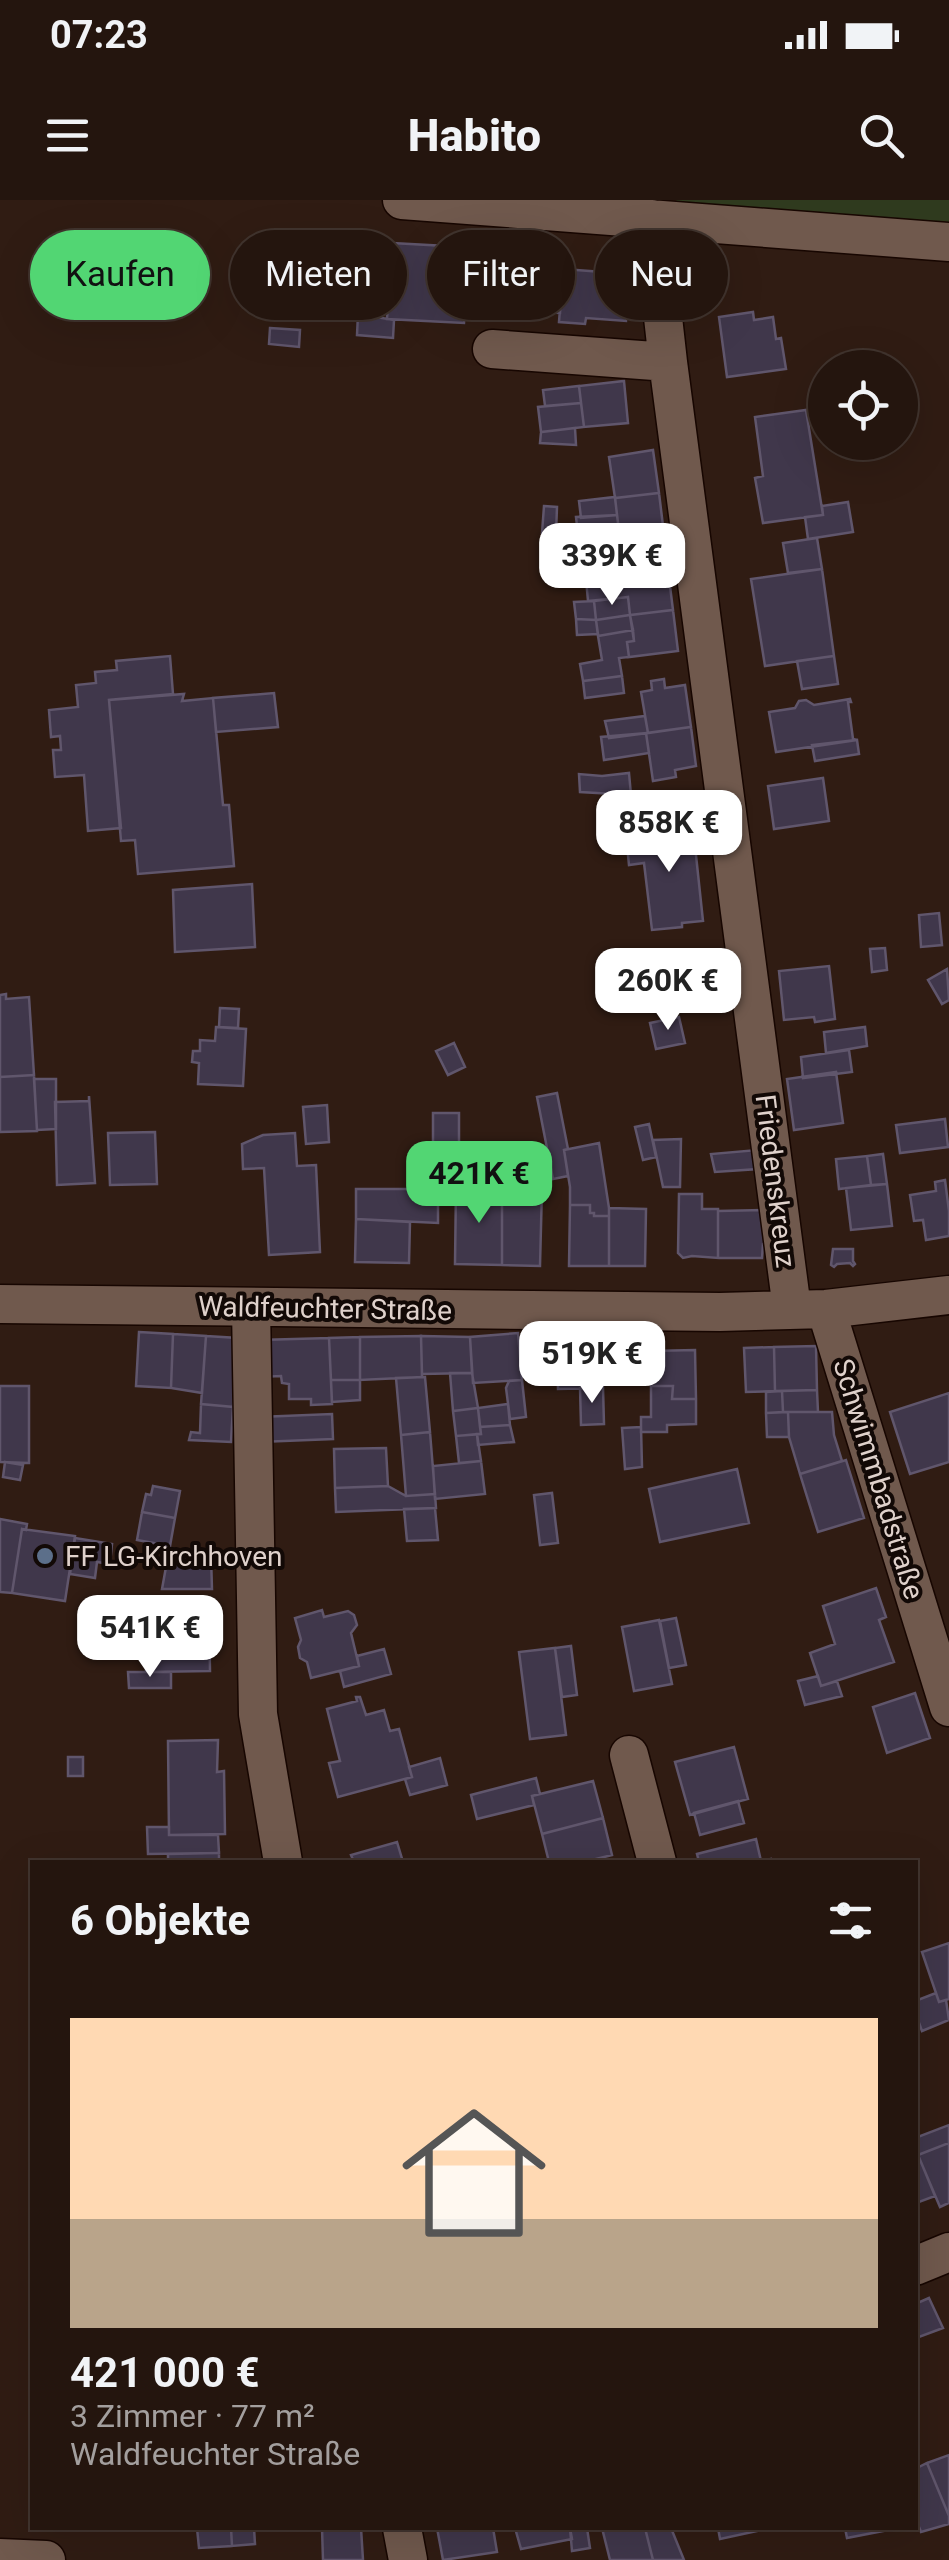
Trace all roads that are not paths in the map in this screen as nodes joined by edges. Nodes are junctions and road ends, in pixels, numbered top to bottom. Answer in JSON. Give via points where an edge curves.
{"nodes":[{"id":1,"x":402,"y":200,"type":"edge"},
{"id":2,"x":652,"y":220,"type":"junction"},
{"id":3,"x":949,"y":242,"type":"edge"},
{"id":4,"x":492,"y":349,"type":"dead end"},
{"id":5,"x":668,"y":362,"type":"junction"},
{"id":6,"x":949,"y":1295,"type":"edge"},
{"id":7,"x":0,"y":1304,"type":"edge"},
{"id":8,"x":251,"y":1307,"type":"junction"},
{"id":9,"x":809,"y":1309,"type":"junction"},
{"id":10,"x":949,"y":1707,"type":"edge"},
{"id":11,"x":630,"y":1755,"type":"dead end"},
{"id":12,"x":283,"y":1860,"type":"edge"},
{"id":13,"x":657,"y":1860,"type":"edge"},
{"id":14,"x":949,"y":2252,"type":"edge"},
{"id":15,"x":918,"y":2265,"type":"edge"},
{"id":16,"x":402,"y":2530,"type":"edge"},
{"id":17,"x":0,"y":2558,"type":"edge"},
{"id":18,"x":46,"y":2560,"type":"edge"},
{"id":19,"x":408,"y":2560,"type":"edge"}],
"edges":[{"from":1,"to":2,"type":"street"},
{"from":2,"to":3,"type":"street"},
{"from":2,"to":5,"type":"street","name":"Friedenskreuz"},
{"from":4,"to":5,"type":"street"},
{"from":5,"to":9,"type":"street","name":"Friedenskreuz"},
{"from":6,"to":9,"type":"street","name":"Waldfeuchter Straße"},
{"from":7,"to":8,"type":"street","name":"Waldfeuchter Straße"},
{"from":8,"to":9,"type":"street","name":"Waldfeuchter Straße"},
{"from":8,"to":12,"type":"street","via":[[258,1714]]},
{"from":9,"to":10,"type":"street","name":"Schwimmbadstraße"},
{"from":11,"to":13,"type":"street"},
{"from":14,"to":15,"type":"street"},
{"from":16,"to":19,"type":"street"},
{"from":17,"to":18,"type":"street"}]}
